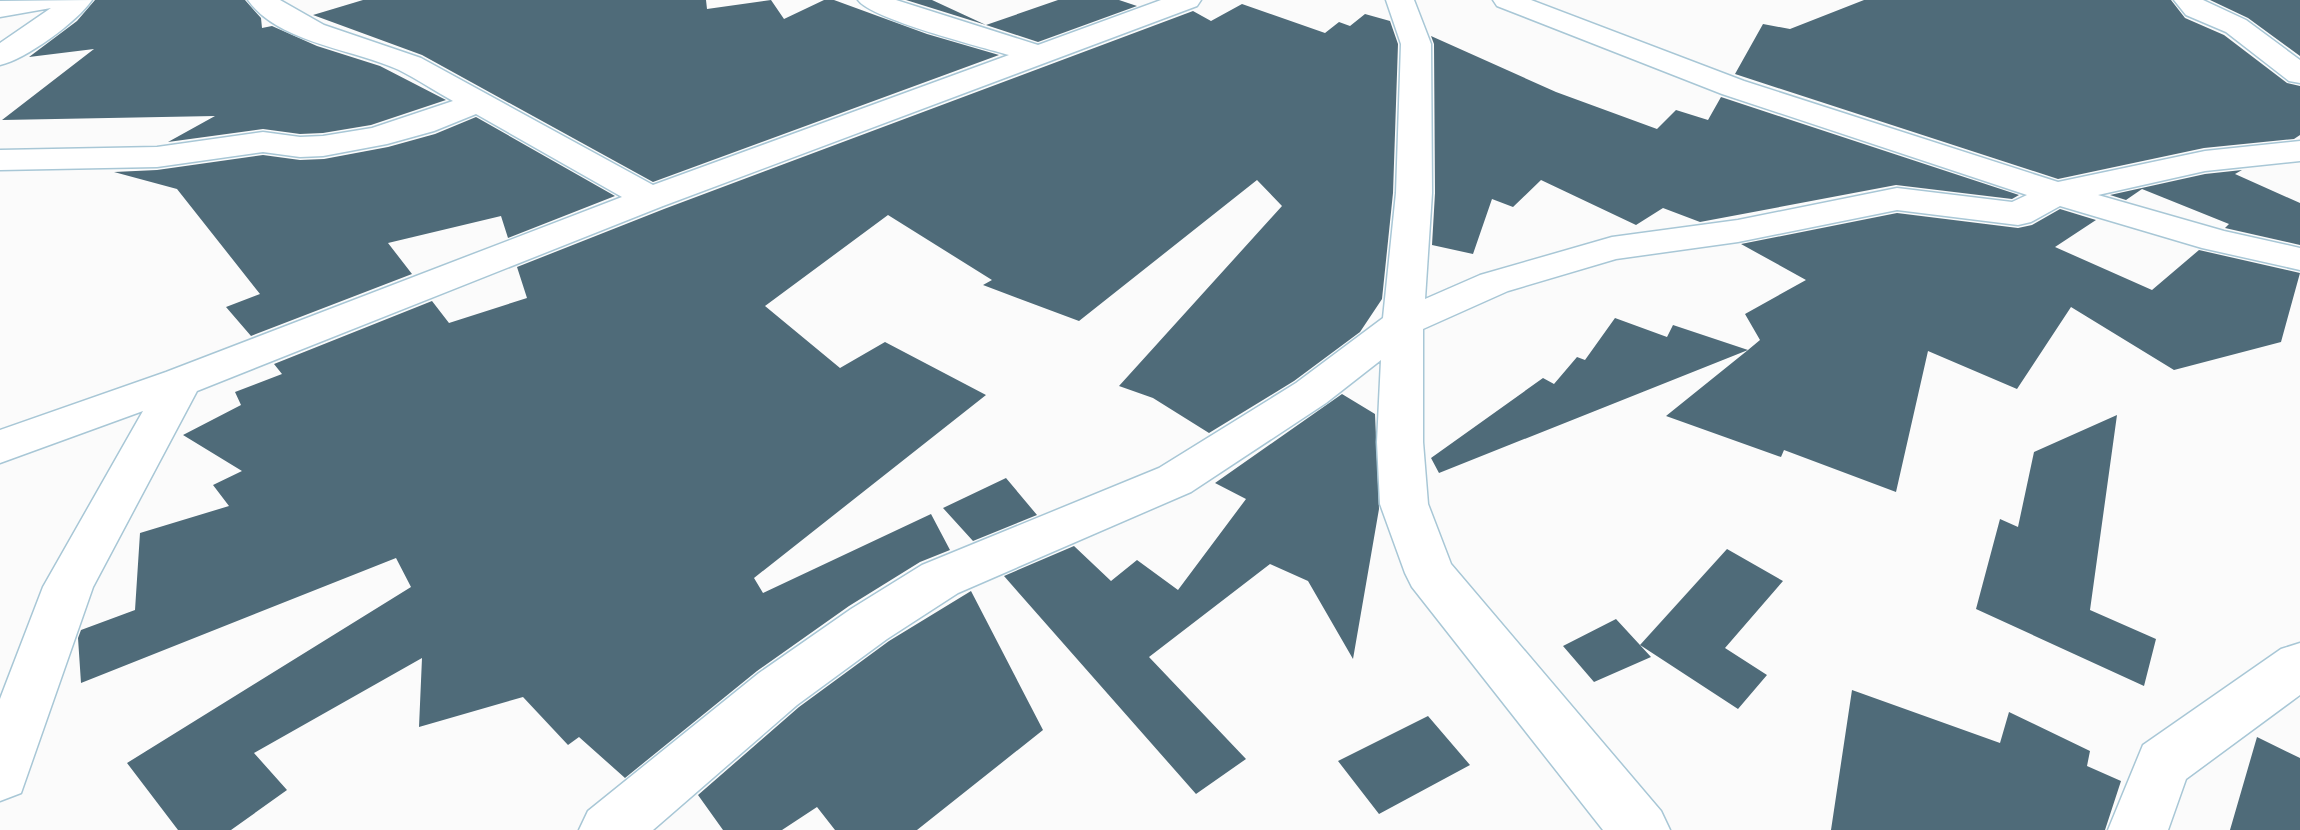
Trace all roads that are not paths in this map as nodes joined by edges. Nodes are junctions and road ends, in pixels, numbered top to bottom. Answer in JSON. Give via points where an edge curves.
{"nodes":[{"id":1,"x":48,"y":0,"type":"edge"},
{"id":2,"x":78,"y":0,"type":"edge"},
{"id":3,"x":262,"y":0,"type":"edge"},
{"id":4,"x":872,"y":0,"type":"edge"},
{"id":5,"x":1187,"y":0,"type":"edge"},
{"id":6,"x":1400,"y":0,"type":"edge"},
{"id":7,"x":1507,"y":0,"type":"edge"},
{"id":8,"x":2188,"y":0,"type":"edge"},
{"id":9,"x":0,"y":9,"type":"edge"},
{"id":10,"x":1036,"y":54,"type":"junction"},
{"id":11,"x":0,"y":56,"type":"edge"},
{"id":12,"x":2300,"y":74,"type":"edge"},
{"id":13,"x":481,"y":101,"type":"junction"},
{"id":14,"x":2300,"y":151,"type":"edge"},
{"id":15,"x":0,"y":160,"type":"edge"},
{"id":16,"x":2057,"y":193,"type":"junction"},
{"id":17,"x":650,"y":198,"type":"junction"},
{"id":18,"x":2300,"y":259,"type":"edge"},
{"id":19,"x":1403,"y":323,"type":"junction"},
{"id":20,"x":181,"y":382,"type":"junction"},
{"id":21,"x":0,"y":447,"type":"edge"},
{"id":22,"x":2300,"y":665,"type":"edge"},
{"id":23,"x":0,"y":775,"type":"edge"},
{"id":24,"x":609,"y":830,"type":"edge"},
{"id":25,"x":1640,"y":830,"type":"edge"},
{"id":26,"x":2138,"y":830,"type":"edge"}],
"edges":[{"from":1,"to":9,"type":"street"},
{"from":2,"to":11,"type":"street"},
{"from":3,"to":13,"type":"street","via":[[301,28],[378,50]]},
{"from":4,"to":10,"type":"street"},
{"from":5,"to":10,"type":"street"},
{"from":6,"to":19,"type":"street","via":[[1416,44],[1414,193]]},
{"from":7,"to":16,"type":"street","via":[[1729,86]]},
{"from":8,"to":12,"type":"street","via":[[2196,9],[2236,26]]},
{"from":10,"to":17,"type":"street"},
{"from":13,"to":15,"type":"street","via":[[398,130],[323,146],[263,142],[157,157]]},
{"from":13,"to":17,"type":"street"},
{"from":14,"to":16,"type":"street","via":[[2205,161]]},
{"from":16,"to":18,"type":"street"},
{"from":16,"to":19,"type":"street","via":[[2018,214],[1897,199],[1738,231],[1612,248],[1494,283]]},
{"from":17,"to":20,"type":"street"},
{"from":19,"to":24,"type":"street","via":[[1286,410],[1175,480],[940,579],[869,624],[778,689]]},
{"from":19,"to":25,"type":"street","via":[[1404,504],[1430,573]]},
{"from":20,"to":21,"type":"street"},
{"from":20,"to":23,"type":"street","via":[[68,587]]},
{"from":22,"to":26,"type":"street","via":[[2163,763]]}]}
